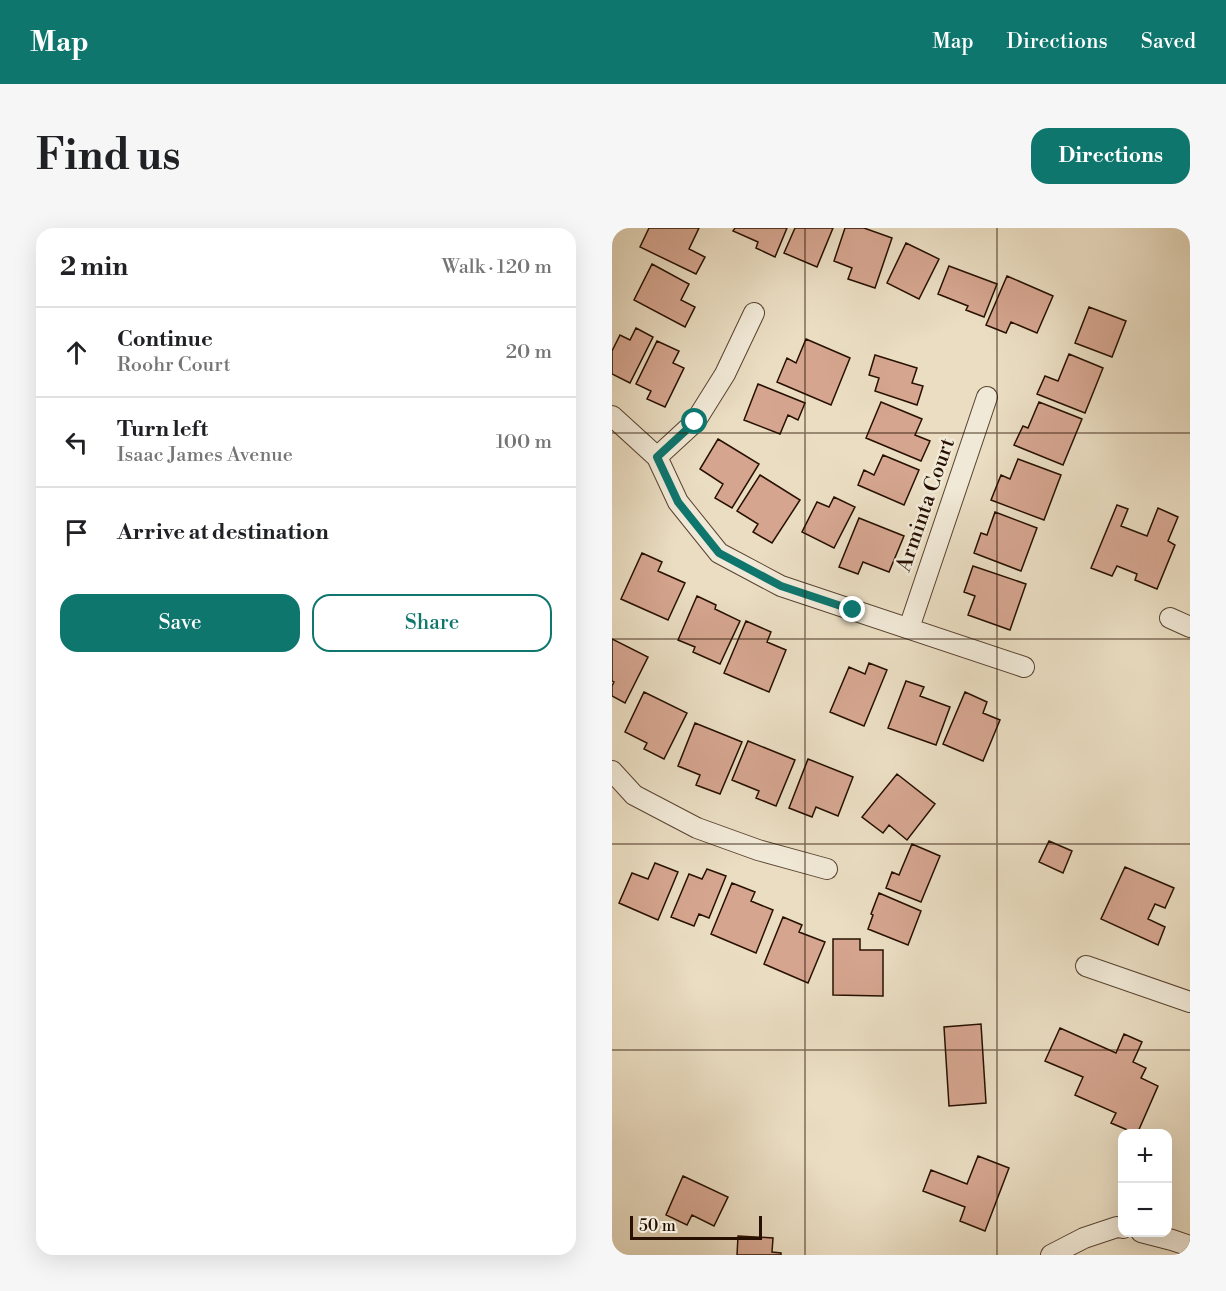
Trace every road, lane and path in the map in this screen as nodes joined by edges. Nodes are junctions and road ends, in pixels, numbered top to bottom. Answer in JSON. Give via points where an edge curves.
{"nodes":[{"id":1,"x":754,"y":313,"type":"dead end"},
{"id":2,"x":987,"y":397,"type":"dead end"},
{"id":3,"x":612,"y":416,"type":"edge"},
{"id":4,"x":657,"y":457,"type":"junction"},
{"id":5,"x":1170,"y":618,"type":"dead end"},
{"id":6,"x":1190,"y":627,"type":"edge"},
{"id":7,"x":909,"y":628,"type":"junction"},
{"id":8,"x":1024,"y":667,"type":"dead end"},
{"id":9,"x":612,"y":771,"type":"edge"},
{"id":10,"x":827,"y":869,"type":"dead end"},
{"id":11,"x":1086,"y":966,"type":"dead end"},
{"id":12,"x":1190,"y":1002,"type":"edge"},
{"id":13,"x":1118,"y":1227,"type":"edge"},
{"id":14,"x":1159,"y":1237,"type":"edge"},
{"id":15,"x":1190,"y":1246,"type":"edge"},
{"id":16,"x":1051,"y":1255,"type":"edge"}],
"edges":[{"from":1,"to":4,"type":"street","via":[[725,374],[695,422]]},
{"from":2,"to":7,"type":"street","name":"Arminta Court"},
{"from":3,"to":4,"type":"street"},
{"from":4,"to":7,"type":"street","via":[[678,502],[719,553],[781,586]]},
{"from":5,"to":6,"type":"street"},
{"from":7,"to":8,"type":"street"},
{"from":9,"to":10,"type":"street","via":[[634,795],[697,828]]},
{"from":11,"to":12,"type":"street"},
{"from":13,"to":16,"type":"street","via":[[1084,1238]]},
{"from":14,"to":15,"type":"street"}]}
